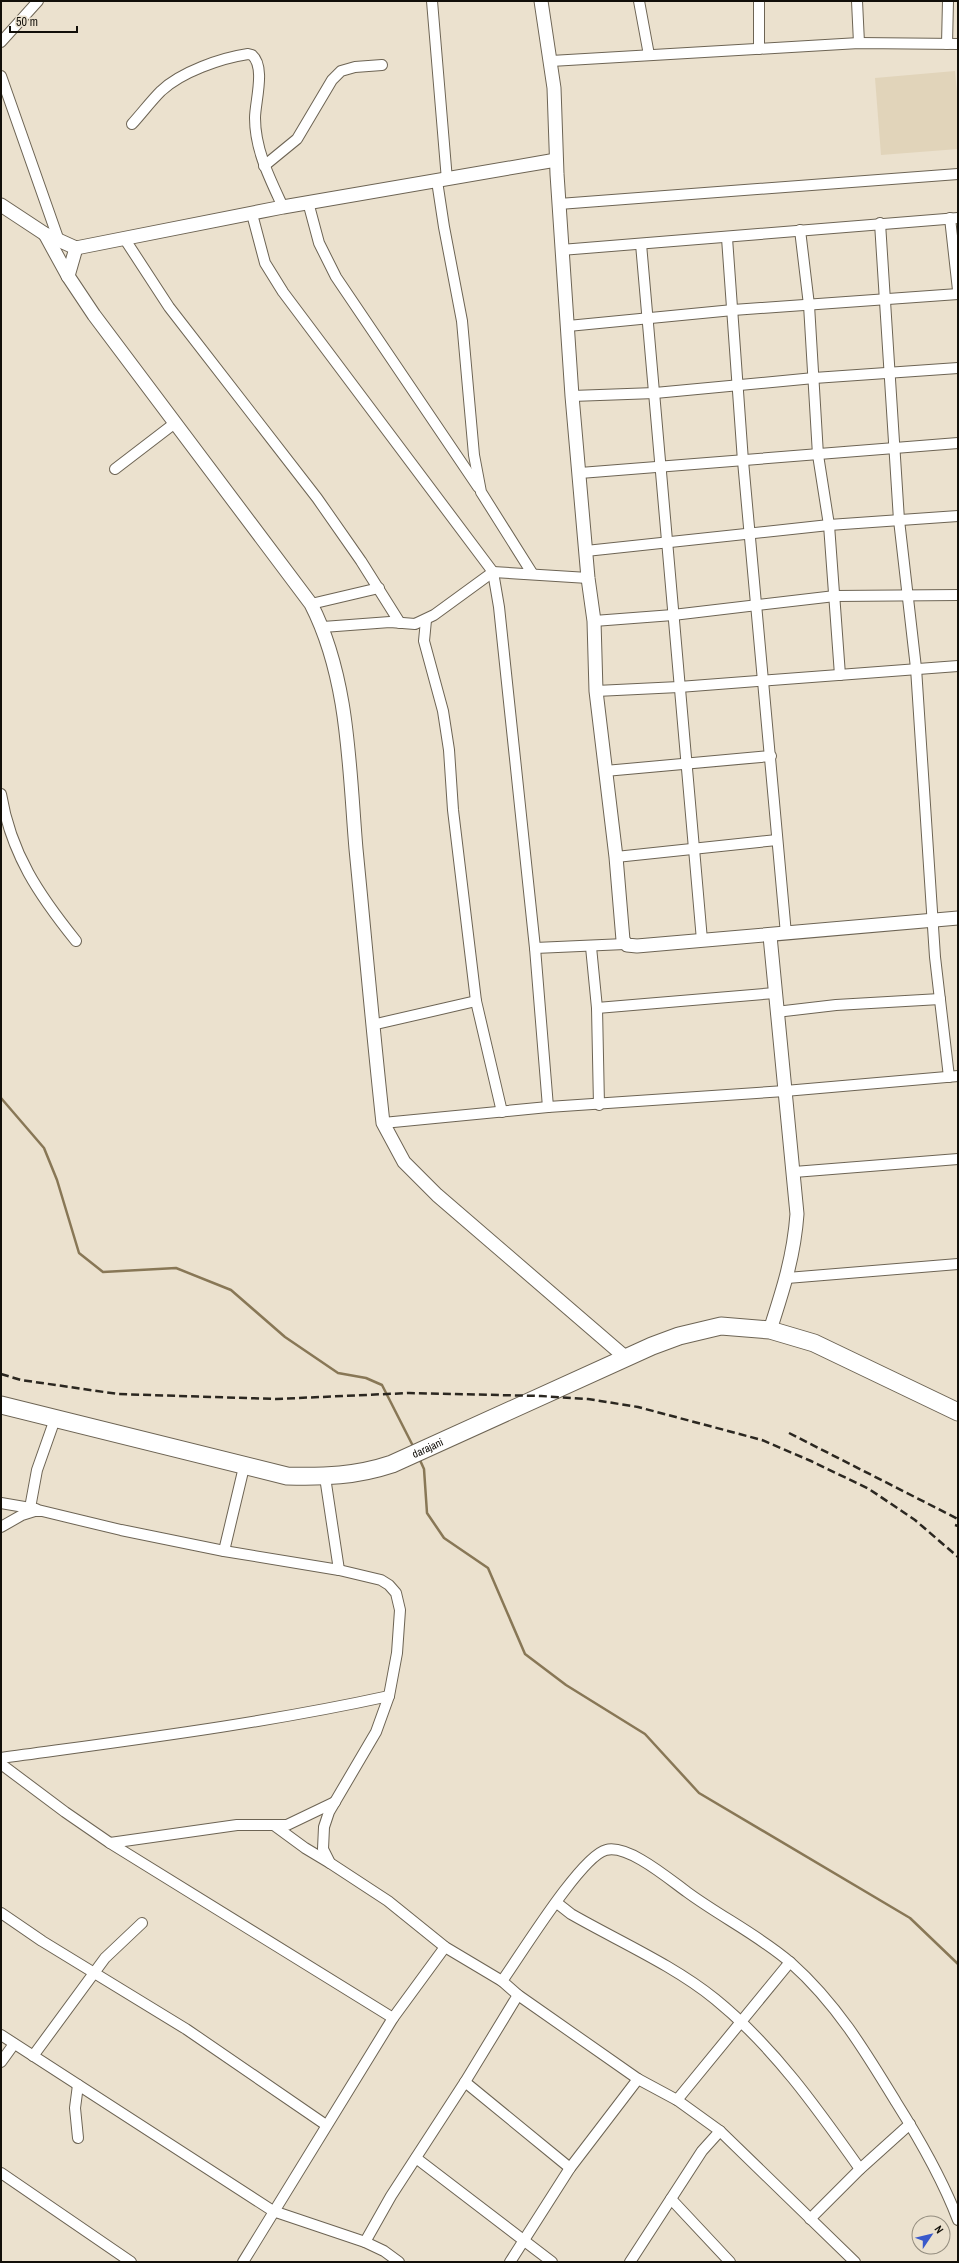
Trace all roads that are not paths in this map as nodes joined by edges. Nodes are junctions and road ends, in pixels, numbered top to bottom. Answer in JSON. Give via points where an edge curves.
{"nodes":[{"id":1,"x":38,"y":1,"type":"edge"},
{"id":2,"x":432,"y":1,"type":"edge"},
{"id":3,"x":541,"y":1,"type":"edge"},
{"id":4,"x":639,"y":1,"type":"edge"},
{"id":5,"x":759,"y":1,"type":"edge"},
{"id":6,"x":857,"y":1,"type":"edge"},
{"id":7,"x":948,"y":1,"type":"edge"},
{"id":8,"x":1,"y":42,"type":"edge"},
{"id":9,"x":858,"y":43,"type":"junction"},
{"id":10,"x":948,"y":44,"type":"junction"},
{"id":11,"x":958,"y":44,"type":"edge"},
{"id":12,"x":759,"y":49,"type":"junction"},
{"id":13,"x":649,"y":55,"type":"junction"},
{"id":14,"x":551,"y":61,"type":"junction"},
{"id":15,"x":382,"y":65,"type":"dead end"},
{"id":16,"x":1,"y":76,"type":"edge"},
{"id":17,"x":132,"y":124,"type":"dead end"},
{"id":18,"x":556,"y":160,"type":"junction"},
{"id":19,"x":264,"y":166,"type":"junction"},
{"id":20,"x":958,"y":174,"type":"edge"},
{"id":21,"x":442,"y":180,"type":"junction"},
{"id":22,"x":308,"y":202,"type":"junction"},
{"id":23,"x":559,"y":204,"type":"junction"},
{"id":24,"x":1,"y":205,"type":"edge"},
{"id":25,"x":283,"y":207,"type":"junction"},
{"id":26,"x":252,"y":214,"type":"junction"},
{"id":27,"x":954,"y":218,"type":"edge"},
{"id":28,"x":880,"y":223,"type":"junction"},
{"id":29,"x":800,"y":230,"type":"junction"},
{"id":30,"x":45,"y":234,"type":"junction"},
{"id":31,"x":124,"y":238,"type":"junction"},
{"id":32,"x":727,"y":238,"type":"junction"},
{"id":33,"x":59,"y":241,"type":"junction"},
{"id":34,"x":641,"y":244,"type":"junction"},
{"id":35,"x":76,"y":248,"type":"junction"},
{"id":36,"x":561,"y":250,"type":"junction"},
{"id":37,"x":68,"y":276,"type":"junction"},
{"id":38,"x":958,"y":290,"type":"edge"},
{"id":39,"x":958,"y":294,"type":"edge"},
{"id":40,"x":885,"y":299,"type":"junction"},
{"id":41,"x":809,"y":305,"type":"junction"},
{"id":42,"x":733,"y":310,"type":"junction"},
{"id":43,"x":648,"y":319,"type":"junction"},
{"id":44,"x":568,"y":326,"type":"junction"},
{"id":45,"x":958,"y":368,"type":"edge"},
{"id":46,"x":889,"y":374,"type":"junction"},
{"id":47,"x":814,"y":378,"type":"junction"},
{"id":48,"x":738,"y":386,"type":"junction"},
{"id":49,"x":655,"y":393,"type":"junction"},
{"id":50,"x":572,"y":396,"type":"junction"},
{"id":51,"x":174,"y":423,"type":"junction"},
{"id":52,"x":958,"y":443,"type":"edge"},
{"id":53,"x":895,"y":449,"type":"junction"},
{"id":54,"x":818,"y":455,"type":"junction"},
{"id":55,"x":743,"y":461,"type":"junction"},
{"id":56,"x":662,"y":466,"type":"junction"},
{"id":57,"x":115,"y":469,"type":"dead end"},
{"id":58,"x":580,"y":473,"type":"junction"},
{"id":59,"x":481,"y":492,"type":"junction"},
{"id":60,"x":958,"y":516,"type":"edge"},
{"id":61,"x":899,"y":520,"type":"junction"},
{"id":62,"x":829,"y":525,"type":"junction"},
{"id":63,"x":750,"y":533,"type":"junction"},
{"id":64,"x":667,"y":543,"type":"junction"},
{"id":65,"x":586,"y":551,"type":"junction"},
{"id":66,"x":494,"y":572,"type":"junction"},
{"id":67,"x":532,"y":573,"type":"junction"},
{"id":68,"x":588,"y":578,"type":"junction"},
{"id":69,"x":379,"y":588,"type":"junction"},
{"id":70,"x":958,"y":595,"type":"edge"},
{"id":71,"x":835,"y":596,"type":"junction"},
{"id":72,"x":909,"y":596,"type":"junction"},
{"id":73,"x":311,"y":604,"type":"junction"},
{"id":74,"x":756,"y":605,"type":"junction"},
{"id":75,"x":673,"y":615,"type":"junction"},
{"id":76,"x":426,"y":620,"type":"junction"},
{"id":77,"x":594,"y":621,"type":"junction"},
{"id":78,"x":400,"y":623,"type":"junction"},
{"id":79,"x":323,"y":627,"type":"junction"},
{"id":80,"x":958,"y":666,"type":"edge"},
{"id":81,"x":916,"y":668,"type":"junction"},
{"id":82,"x":840,"y":675,"type":"junction"},
{"id":83,"x":764,"y":681,"type":"junction"},
{"id":84,"x":679,"y":688,"type":"junction"},
{"id":85,"x":596,"y":691,"type":"junction"},
{"id":86,"x":771,"y":756,"type":"junction"},
{"id":87,"x":688,"y":763,"type":"junction"},
{"id":88,"x":605,"y":771,"type":"junction"},
{"id":89,"x":2,"y":801,"type":"edge"},
{"id":90,"x":777,"y":840,"type":"junction"},
{"id":91,"x":695,"y":848,"type":"junction"},
{"id":92,"x":616,"y":857,"type":"junction"},
{"id":93,"x":958,"y":918,"type":"edge"},
{"id":94,"x":932,"y":920,"type":"junction"},
{"id":95,"x":786,"y":934,"type":"junction"},
{"id":96,"x":770,"y":936,"type":"junction"},
{"id":97,"x":702,"y":940,"type":"junction"},
{"id":98,"x":76,"y":941,"type":"dead end"},
{"id":99,"x":625,"y":944,"type":"junction"},
{"id":100,"x":592,"y":947,"type":"junction"},
{"id":101,"x":535,"y":948,"type":"junction"},
{"id":102,"x":775,"y":993,"type":"junction"},
{"id":103,"x":940,"y":999,"type":"junction"},
{"id":104,"x":476,"y":1001,"type":"junction"},
{"id":105,"x":597,"y":1008,"type":"junction"},
{"id":106,"x":776,"y":1012,"type":"junction"},
{"id":107,"x":372,"y":1025,"type":"junction"},
{"id":108,"x":953,"y":1077,"type":"edge"},
{"id":109,"x":786,"y":1091,"type":"junction"},
{"id":110,"x":599,"y":1105,"type":"junction"},
{"id":111,"x":548,"y":1107,"type":"junction"},
{"id":112,"x":502,"y":1112,"type":"junction"},
{"id":113,"x":383,"y":1123,"type":"junction"},
{"id":114,"x":958,"y":1159,"type":"edge"},
{"id":115,"x":794,"y":1172,"type":"junction"},
{"id":116,"x":958,"y":1264,"type":"edge"},
{"id":117,"x":787,"y":1278,"type":"junction"},
{"id":118,"x":770,"y":1330,"type":"junction"},
{"id":119,"x":625,"y":1357,"type":"junction"},
{"id":120,"x":1,"y":1405,"type":"edge"},
{"id":121,"x":958,"y":1412,"type":"edge"},
{"id":122,"x":55,"y":1419,"type":"junction"},
{"id":123,"x":244,"y":1466,"type":"junction"},
{"id":124,"x":325,"y":1477,"type":"junction"},
{"id":125,"x":1,"y":1503,"type":"edge"},
{"id":126,"x":34,"y":1509,"type":"junction"},
{"id":127,"x":1,"y":1527,"type":"edge"},
{"id":128,"x":224,"y":1551,"type":"junction"},
{"id":129,"x":339,"y":1570,"type":"junction"},
{"id":130,"x":389,"y":1696,"type":"junction"},
{"id":131,"x":1,"y":1758,"type":"edge"},
{"id":132,"x":1,"y":1764,"type":"edge"},
{"id":133,"x":335,"y":1802,"type":"junction"},
{"id":134,"x":275,"y":1826,"type":"junction"},
{"id":135,"x":110,"y":1842,"type":"junction"},
{"id":136,"x":330,"y":1863,"type":"junction"},
{"id":137,"x":557,"y":1903,"type":"junction"},
{"id":138,"x":1,"y":1913,"type":"edge"},
{"id":139,"x":142,"y":1923,"type":"dead end"},
{"id":140,"x":445,"y":1947,"type":"junction"},
{"id":141,"x":790,"y":1962,"type":"junction"},
{"id":142,"x":94,"y":1973,"type":"junction"},
{"id":143,"x":502,"y":1981,"type":"junction"},
{"id":144,"x":518,"y":1995,"type":"junction"},
{"id":145,"x":393,"y":2018,"type":"junction"},
{"id":146,"x":741,"y":2023,"type":"junction"},
{"id":147,"x":1,"y":2035,"type":"edge"},
{"id":148,"x":14,"y":2044,"type":"junction"},
{"id":149,"x":33,"y":2056,"type":"junction"},
{"id":150,"x":1,"y":2062,"type":"edge"},
{"id":151,"x":638,"y":2079,"type":"junction"},
{"id":152,"x":465,"y":2082,"type":"junction"},
{"id":153,"x":78,"y":2085,"type":"junction"},
{"id":154,"x":677,"y":2100,"type":"junction"},
{"id":155,"x":910,"y":2124,"type":"junction"},
{"id":156,"x":326,"y":2125,"type":"junction"},
{"id":157,"x":720,"y":2131,"type":"junction"},
{"id":158,"x":78,"y":2138,"type":"dead end"},
{"id":159,"x":416,"y":2158,"type":"junction"},
{"id":160,"x":570,"y":2168,"type":"junction"},
{"id":161,"x":860,"y":2169,"type":"junction"},
{"id":162,"x":1,"y":2173,"type":"edge"},
{"id":163,"x":671,"y":2199,"type":"junction"},
{"id":164,"x":274,"y":2211,"type":"junction"},
{"id":165,"x":810,"y":2219,"type":"junction"},
{"id":166,"x":958,"y":2220,"type":"edge"},
{"id":167,"x":523,"y":2240,"type":"junction"},
{"id":168,"x":365,"y":2242,"type":"junction"},
{"id":169,"x":131,"y":2262,"type":"edge"},
{"id":170,"x":243,"y":2262,"type":"edge"},
{"id":171,"x":399,"y":2262,"type":"edge"},
{"id":172,"x":510,"y":2262,"type":"edge"},
{"id":173,"x":552,"y":2262,"type":"edge"},
{"id":174,"x":630,"y":2262,"type":"edge"},
{"id":175,"x":730,"y":2262,"type":"edge"},
{"id":176,"x":855,"y":2262,"type":"edge"}],
"edges":[{"from":1,"to":8,"type":"street"},
{"from":2,"to":21,"type":"street"},
{"from":3,"to":14,"type":"street"},
{"from":4,"to":13,"type":"street"},
{"from":5,"to":12,"type":"street"},
{"from":6,"to":9,"type":"street"},
{"from":7,"to":10,"type":"street"},
{"from":9,"to":10,"type":"street"},
{"from":9,"to":12,"type":"street"},
{"from":10,"to":11,"type":"street"},
{"from":12,"to":13,"type":"street"},
{"from":13,"to":14,"type":"street"},
{"from":14,"to":18,"type":"street","via":[[557,118]]},
{"from":15,"to":19,"type":"street","via":[[355,66],[341,71],[332,80],[297,139]]},
{"from":16,"to":33,"type":"street"},
{"from":17,"to":19,"type":"street","via":[[161,91],[175,82],[220,59],[252,55],[258,67],[255,119]]},
{"from":18,"to":21,"type":"street"},
{"from":18,"to":23,"type":"street"},
{"from":19,"to":25,"type":"street"},
{"from":20,"to":23,"type":"street"},
{"from":21,"to":22,"type":"street"},
{"from":21,"to":59,"type":"street","via":[[444,226],[462,321],[474,455]]},
{"from":22,"to":25,"type":"street"},
{"from":22,"to":59,"type":"street","via":[[320,243],[333,271]]},
{"from":23,"to":36,"type":"street"},
{"from":24,"to":30,"type":"street"},
{"from":25,"to":26,"type":"street"},
{"from":26,"to":31,"type":"street"},
{"from":26,"to":66,"type":"street","via":[[265,263],[283,292]]},
{"from":27,"to":28,"type":"street"},
{"from":27,"to":38,"type":"street"},
{"from":28,"to":29,"type":"street"},
{"from":28,"to":40,"type":"street"},
{"from":29,"to":32,"type":"street"},
{"from":29,"to":41,"type":"street"},
{"from":30,"to":33,"type":"street"},
{"from":30,"to":37,"type":"street"},
{"from":31,"to":35,"type":"street"},
{"from":31,"to":69,"type":"street","via":[[169,307],[317,498]]},
{"from":32,"to":34,"type":"street"},
{"from":32,"to":42,"type":"street"},
{"from":33,"to":35,"type":"street"},
{"from":34,"to":36,"type":"street"},
{"from":34,"to":43,"type":"street"},
{"from":35,"to":37,"type":"street"},
{"from":36,"to":44,"type":"street"},
{"from":37,"to":51,"type":"street"},
{"from":39,"to":40,"type":"street"},
{"from":40,"to":41,"type":"street"},
{"from":40,"to":46,"type":"street"},
{"from":41,"to":42,"type":"street"},
{"from":41,"to":47,"type":"street"},
{"from":42,"to":43,"type":"street"},
{"from":42,"to":48,"type":"street"},
{"from":43,"to":44,"type":"street"},
{"from":43,"to":49,"type":"street"},
{"from":44,"to":50,"type":"street"},
{"from":45,"to":46,"type":"street"},
{"from":46,"to":47,"type":"street"},
{"from":46,"to":53,"type":"street"},
{"from":47,"to":48,"type":"street"},
{"from":47,"to":54,"type":"street"},
{"from":48,"to":49,"type":"street"},
{"from":48,"to":55,"type":"street"},
{"from":49,"to":50,"type":"street"},
{"from":49,"to":56,"type":"street"},
{"from":50,"to":58,"type":"street"},
{"from":51,"to":57,"type":"street"},
{"from":51,"to":73,"type":"street"},
{"from":52,"to":53,"type":"street"},
{"from":53,"to":54,"type":"street"},
{"from":53,"to":61,"type":"street"},
{"from":54,"to":55,"type":"street"},
{"from":54,"to":62,"type":"street"},
{"from":55,"to":56,"type":"street"},
{"from":55,"to":63,"type":"street"},
{"from":56,"to":58,"type":"street"},
{"from":56,"to":64,"type":"street"},
{"from":58,"to":65,"type":"street"},
{"from":59,"to":67,"type":"street"},
{"from":60,"to":61,"type":"street"},
{"from":61,"to":62,"type":"street"},
{"from":61,"to":72,"type":"street"},
{"from":62,"to":63,"type":"street"},
{"from":62,"to":71,"type":"street"},
{"from":63,"to":64,"type":"street"},
{"from":63,"to":74,"type":"street"},
{"from":64,"to":65,"type":"street"},
{"from":64,"to":75,"type":"street"},
{"from":65,"to":68,"type":"street"},
{"from":66,"to":67,"type":"street"},
{"from":66,"to":76,"type":"street"},
{"from":66,"to":101,"type":"street"},
{"from":67,"to":68,"type":"street"},
{"from":68,"to":77,"type":"street"},
{"from":69,"to":73,"type":"street"},
{"from":69,"to":78,"type":"street"},
{"from":70,"to":72,"type":"street"},
{"from":71,"to":72,"type":"street"},
{"from":71,"to":74,"type":"street"},
{"from":71,"to":82,"type":"street"},
{"from":72,"to":81,"type":"street"},
{"from":73,"to":79,"type":"street"},
{"from":74,"to":75,"type":"street"},
{"from":74,"to":83,"type":"street"},
{"from":75,"to":77,"type":"street"},
{"from":75,"to":84,"type":"street"},
{"from":76,"to":78,"type":"street","via":[[415,624]]},
{"from":76,"to":104,"type":"street","via":[[424,641],[443,711],[448,744],[453,810]]},
{"from":77,"to":85,"type":"street"},
{"from":78,"to":79,"type":"street"},
{"from":79,"to":107,"type":"street","via":[[337,681],[349,753]]},
{"from":80,"to":81,"type":"street"},
{"from":81,"to":82,"type":"street"},
{"from":81,"to":94,"type":"street"},
{"from":82,"to":83,"type":"street"},
{"from":83,"to":84,"type":"street"},
{"from":83,"to":86,"type":"street"},
{"from":84,"to":85,"type":"street"},
{"from":84,"to":87,"type":"street"},
{"from":85,"to":88,"type":"street"},
{"from":86,"to":87,"type":"street"},
{"from":86,"to":90,"type":"street"},
{"from":87,"to":88,"type":"street"},
{"from":87,"to":91,"type":"street"},
{"from":88,"to":92,"type":"street"},
{"from":89,"to":98,"type":"street","via":[[20,859],[34,886]]},
{"from":90,"to":91,"type":"street"},
{"from":90,"to":95,"type":"street"},
{"from":91,"to":92,"type":"street"},
{"from":91,"to":97,"type":"street"},
{"from":92,"to":99,"type":"street","via":[[621,936]]},
{"from":93,"to":94,"type":"street"},
{"from":94,"to":95,"type":"street"},
{"from":94,"to":103,"type":"street"},
{"from":95,"to":96,"type":"street"},
{"from":96,"to":97,"type":"street"},
{"from":96,"to":102,"type":"street"},
{"from":97,"to":99,"type":"street","via":[[638,946]]},
{"from":99,"to":100,"type":"street"},
{"from":100,"to":101,"type":"street"},
{"from":100,"to":105,"type":"street"},
{"from":101,"to":111,"type":"street"},
{"from":102,"to":105,"type":"street"},
{"from":102,"to":106,"type":"street"},
{"from":103,"to":106,"type":"street","via":[[836,1005]]},
{"from":103,"to":108,"type":"street"},
{"from":104,"to":107,"type":"street"},
{"from":104,"to":112,"type":"street"},
{"from":105,"to":110,"type":"street"},
{"from":106,"to":109,"type":"street"},
{"from":107,"to":113,"type":"street"},
{"from":108,"to":109,"type":"street"},
{"from":109,"to":110,"type":"street"},
{"from":109,"to":115,"type":"street"},
{"from":110,"to":111,"type":"street"},
{"from":111,"to":112,"type":"street"},
{"from":112,"to":113,"type":"street"},
{"from":113,"to":119,"type":"street","via":[[404,1162],[437,1195]]},
{"from":114,"to":115,"type":"street"},
{"from":115,"to":117,"type":"street","via":[[797,1214],[795,1246]]},
{"from":116,"to":117,"type":"street"},
{"from":117,"to":118,"type":"street"},
{"from":118,"to":119,"type":"highway","name":"darajani","via":[[721,1326],[663,1341]]},
{"from":118,"to":121,"type":"highway","name":"darajani","via":[[814,1343]]},
{"from":119,"to":124,"type":"highway","name":"darajani","via":[[392,1464],[354,1474]]},
{"from":120,"to":122,"type":"highway","name":"darajani"},
{"from":122,"to":123,"type":"highway","name":"darajani"},
{"from":122,"to":126,"type":"street","via":[[37,1470]]},
{"from":123,"to":124,"type":"highway","name":"darajani","via":[[287,1476]]},
{"from":123,"to":128,"type":"street"},
{"from":124,"to":129,"type":"street"},
{"from":125,"to":126,"type":"street"},
{"from":126,"to":127,"type":"street"},
{"from":126,"to":128,"type":"street"},
{"from":128,"to":129,"type":"street"},
{"from":129,"to":130,"type":"street","via":[[381,1580],[396,1593],[400,1610],[397,1653]]},
{"from":130,"to":131,"type":"street","via":[[320,1711],[218,1728]]},
{"from":130,"to":133,"type":"street","via":[[376,1732]]},
{"from":132,"to":135,"type":"street","via":[[59,1808]]},
{"from":133,"to":134,"type":"street","via":[[297,1822]]},
{"from":133,"to":136,"type":"street","via":[[324,1827],[322,1839],[323,1849]]},
{"from":134,"to":135,"type":"street","via":[[237,1825]]},
{"from":134,"to":136,"type":"street"},
{"from":135,"to":145,"type":"street"},
{"from":136,"to":140,"type":"street","via":[[388,1901]]},
{"from":137,"to":141,"type":"street","via":[[572,1880],[591,1859],[604,1850],[618,1848],[663,1875]]},
{"from":137,"to":143,"type":"street"},
{"from":137,"to":146,"type":"street","via":[[571,1914],[689,1981]]},
{"from":138,"to":142,"type":"street"},
{"from":139,"to":142,"type":"street","via":[[119,1943]]},
{"from":140,"to":143,"type":"street"},
{"from":140,"to":145,"type":"street"},
{"from":141,"to":146,"type":"street"},
{"from":141,"to":155,"type":"street","via":[[821,1991],[846,2021]]},
{"from":142,"to":149,"type":"street"},
{"from":142,"to":156,"type":"street","via":[[186,2029]]},
{"from":143,"to":144,"type":"street"},
{"from":144,"to":151,"type":"street"},
{"from":144,"to":152,"type":"street"},
{"from":145,"to":156,"type":"street"},
{"from":146,"to":154,"type":"street"},
{"from":146,"to":161,"type":"street","via":[[793,2078]]},
{"from":147,"to":148,"type":"street"},
{"from":148,"to":149,"type":"street"},
{"from":148,"to":150,"type":"street"},
{"from":149,"to":153,"type":"street"},
{"from":151,"to":154,"type":"street"},
{"from":151,"to":160,"type":"street"},
{"from":152,"to":159,"type":"street"},
{"from":152,"to":160,"type":"street"},
{"from":153,"to":158,"type":"street","via":[[75,2108]]},
{"from":153,"to":164,"type":"street"},
{"from":154,"to":157,"type":"street"},
{"from":155,"to":161,"type":"street"},
{"from":155,"to":166,"type":"street","via":[[933,2164]]},
{"from":156,"to":164,"type":"street"},
{"from":157,"to":163,"type":"street","via":[[702,2151]]},
{"from":157,"to":165,"type":"street"},
{"from":159,"to":167,"type":"street"},
{"from":159,"to":168,"type":"street"},
{"from":160,"to":167,"type":"street"},
{"from":161,"to":165,"type":"street"},
{"from":162,"to":169,"type":"street"},
{"from":163,"to":174,"type":"street"},
{"from":163,"to":175,"type":"street"},
{"from":164,"to":168,"type":"street"},
{"from":164,"to":170,"type":"street"},
{"from":165,"to":176,"type":"street"},
{"from":167,"to":172,"type":"street"},
{"from":167,"to":173,"type":"street"},
{"from":168,"to":171,"type":"street"}]}
